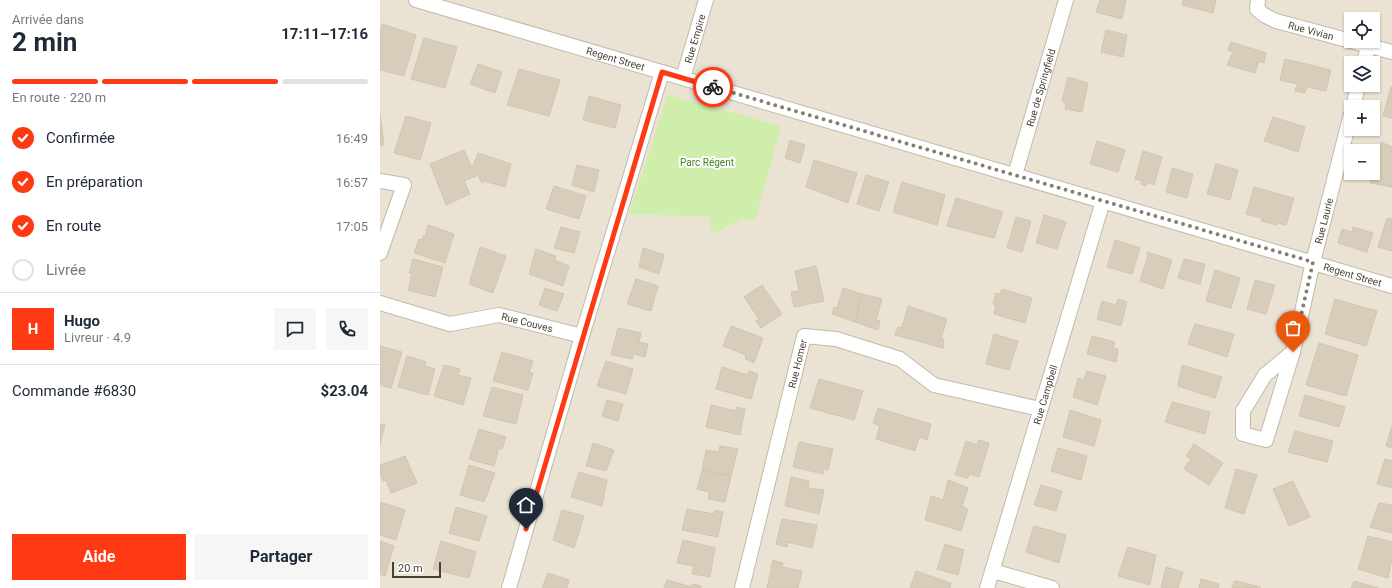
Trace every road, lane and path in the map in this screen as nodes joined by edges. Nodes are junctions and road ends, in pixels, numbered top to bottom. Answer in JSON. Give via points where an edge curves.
{"nodes":[{"id":1,"x":416,"y":0,"type":"edge"},
{"id":2,"x":706,"y":0,"type":"edge"},
{"id":3,"x":1066,"y":0,"type":"edge"},
{"id":4,"x":1258,"y":4,"type":"edge"},
{"id":5,"x":1344,"y":40,"type":"edge"},
{"id":6,"x":1373,"y":48,"type":"edge"},
{"id":7,"x":1392,"y":52,"type":"edge"},
{"id":8,"x":662,"y":72,"type":"junction"},
{"id":9,"x":683,"y":78,"type":"junction"},
{"id":10,"x":1345,"y":136,"type":"edge"},
{"id":11,"x":1015,"y":175,"type":"junction"},
{"id":12,"x":380,"y":181,"type":"edge"},
{"id":13,"x":1103,"y":201,"type":"junction"},
{"id":14,"x":380,"y":253,"type":"edge"},
{"id":15,"x":1313,"y":262,"type":"junction"},
{"id":16,"x":1392,"y":286,"type":"edge"},
{"id":17,"x":380,"y":303,"type":"edge"},
{"id":18,"x":582,"y":336,"type":"junction"},
{"id":19,"x":1293,"y":352,"type":"junction"},
{"id":20,"x":1040,"y":409,"type":"junction"},
{"id":21,"x":993,"y":571,"type":"junction"},
{"id":22,"x":508,"y":588,"type":"edge"},
{"id":23,"x":742,"y":588,"type":"edge"},
{"id":24,"x":987,"y":588,"type":"edge"},
{"id":25,"x":1052,"y":588,"type":"edge"}],
"edges":[{"from":1,"to":8,"type":"street","name":"Regent Street"},
{"from":2,"to":9,"type":"street","name":"Rue Empire"},
{"from":3,"to":11,"type":"street","name":"Rue de Springfield"},
{"from":4,"to":5,"type":"street","name":"Rue Vivian","via":[[1264,15],[1276,21]]},
{"from":6,"to":7,"type":"street","name":"Rue Vivian"},
{"from":8,"to":9,"type":"street","name":"Regent Street"},
{"from":8,"to":18,"type":"street"},
{"from":9,"to":11,"type":"street","name":"Regent Street"},
{"from":10,"to":15,"type":"street","name":"Rue Laurie"},
{"from":11,"to":13,"type":"street","name":"Regent Street"},
{"from":12,"to":14,"type":"street","via":[[404,185]]},
{"from":13,"to":15,"type":"street","name":"Regent Street"},
{"from":13,"to":20,"type":"street","name":"Rue Campbell"},
{"from":15,"to":16,"type":"street","name":"Regent Street"},
{"from":15,"to":19,"type":"street","name":"Rue Laurie"},
{"from":17,"to":18,"type":"street","name":"Rue Couves","via":[[450,324],[499,315]]},
{"from":18,"to":22,"type":"street"},
{"from":19,"to":19,"type":"street","name":"Rue Laurie","via":[[1266,440],[1243,434],[1243,411],[1265,375]]},
{"from":20,"to":21,"type":"street","name":"Rue Campbell"},
{"from":20,"to":23,"type":"street","name":"Rue Homer","via":[[934,385],[900,359],[836,339],[804,336]]},
{"from":21,"to":24,"type":"street","name":"Rue Campbell"},
{"from":21,"to":25,"type":"street"}]}
